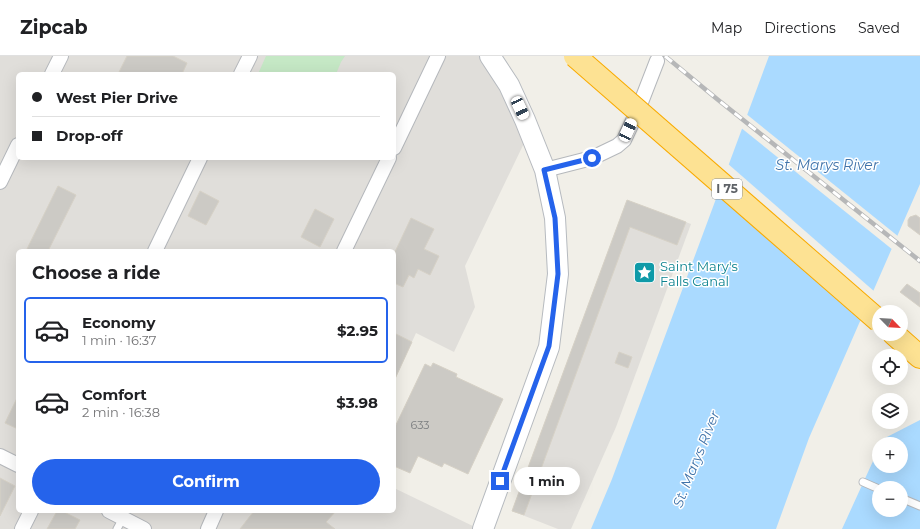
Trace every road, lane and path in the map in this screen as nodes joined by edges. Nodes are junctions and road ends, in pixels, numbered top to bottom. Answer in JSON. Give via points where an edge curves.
{"nodes":[{"id":1,"x":61,"y":56,"type":"edge"},
{"id":2,"x":250,"y":56,"type":"edge"},
{"id":3,"x":438,"y":56,"type":"edge"},
{"id":4,"x":490,"y":56,"type":"edge"},
{"id":5,"x":576,"y":56,"type":"edge"},
{"id":6,"x":657,"y":60,"type":"dead end"},
{"id":7,"x":53,"y":72,"type":"edge"},
{"id":8,"x":242,"y":72,"type":"edge"},
{"id":9,"x":396,"y":144,"type":"edge"},
{"id":10,"x":16,"y":149,"type":"edge"},
{"id":11,"x":199,"y":160,"type":"edge"},
{"id":12,"x":388,"y":160,"type":"edge"},
{"id":13,"x":544,"y":170,"type":"junction"},
{"id":14,"x":0,"y":182,"type":"edge"},
{"id":15,"x":157,"y":249,"type":"edge"},
{"id":16,"x":345,"y":249,"type":"edge"},
{"id":17,"x":872,"y":315,"type":"edge"},
{"id":18,"x":902,"y":341,"type":"edge"},
{"id":19,"x":920,"y":357,"type":"edge"},
{"id":20,"x":0,"y":456,"type":"edge"},
{"id":21,"x":16,"y":464,"type":"edge"},
{"id":22,"x":863,"y":482,"type":"dead end"},
{"id":23,"x":872,"y":486,"type":"edge"},
{"id":24,"x":908,"y":501,"type":"edge"},
{"id":25,"x":920,"y":506,"type":"edge"},
{"id":26,"x":30,"y":513,"type":"edge"},
{"id":27,"x":111,"y":513,"type":"edge"},
{"id":28,"x":215,"y":513,"type":"edge"},
{"id":29,"x":120,"y":524,"type":"edge"},
{"id":30,"x":22,"y":529,"type":"edge"},
{"id":31,"x":144,"y":529,"type":"edge"},
{"id":32,"x":208,"y":529,"type":"edge"},
{"id":33,"x":483,"y":529,"type":"edge"}],
"edges":[{"from":1,"to":7,"type":"street"},
{"from":2,"to":8,"type":"street"},
{"from":3,"to":9,"type":"street"},
{"from":4,"to":13,"type":"street","via":[[509,85]]},
{"from":5,"to":17,"type":"highway","number":"I 75","bridge":true},
{"from":6,"to":13,"type":"street","via":[[624,140],[592,158]]},
{"from":10,"to":14,"type":"street"},
{"from":11,"to":15,"type":"street"},
{"from":12,"to":16,"type":"street"},
{"from":13,"to":33,"type":"street","via":[[555,218],[558,274],[549,346]]},
{"from":18,"to":19,"type":"highway"},
{"from":20,"to":21,"type":"street"},
{"from":22,"to":23,"type":"lane"},
{"from":24,"to":25,"type":"lane"},
{"from":26,"to":30,"type":"street"},
{"from":27,"to":29,"type":"street"},
{"from":28,"to":32,"type":"street"},
{"from":29,"to":31,"type":"street"}]}
